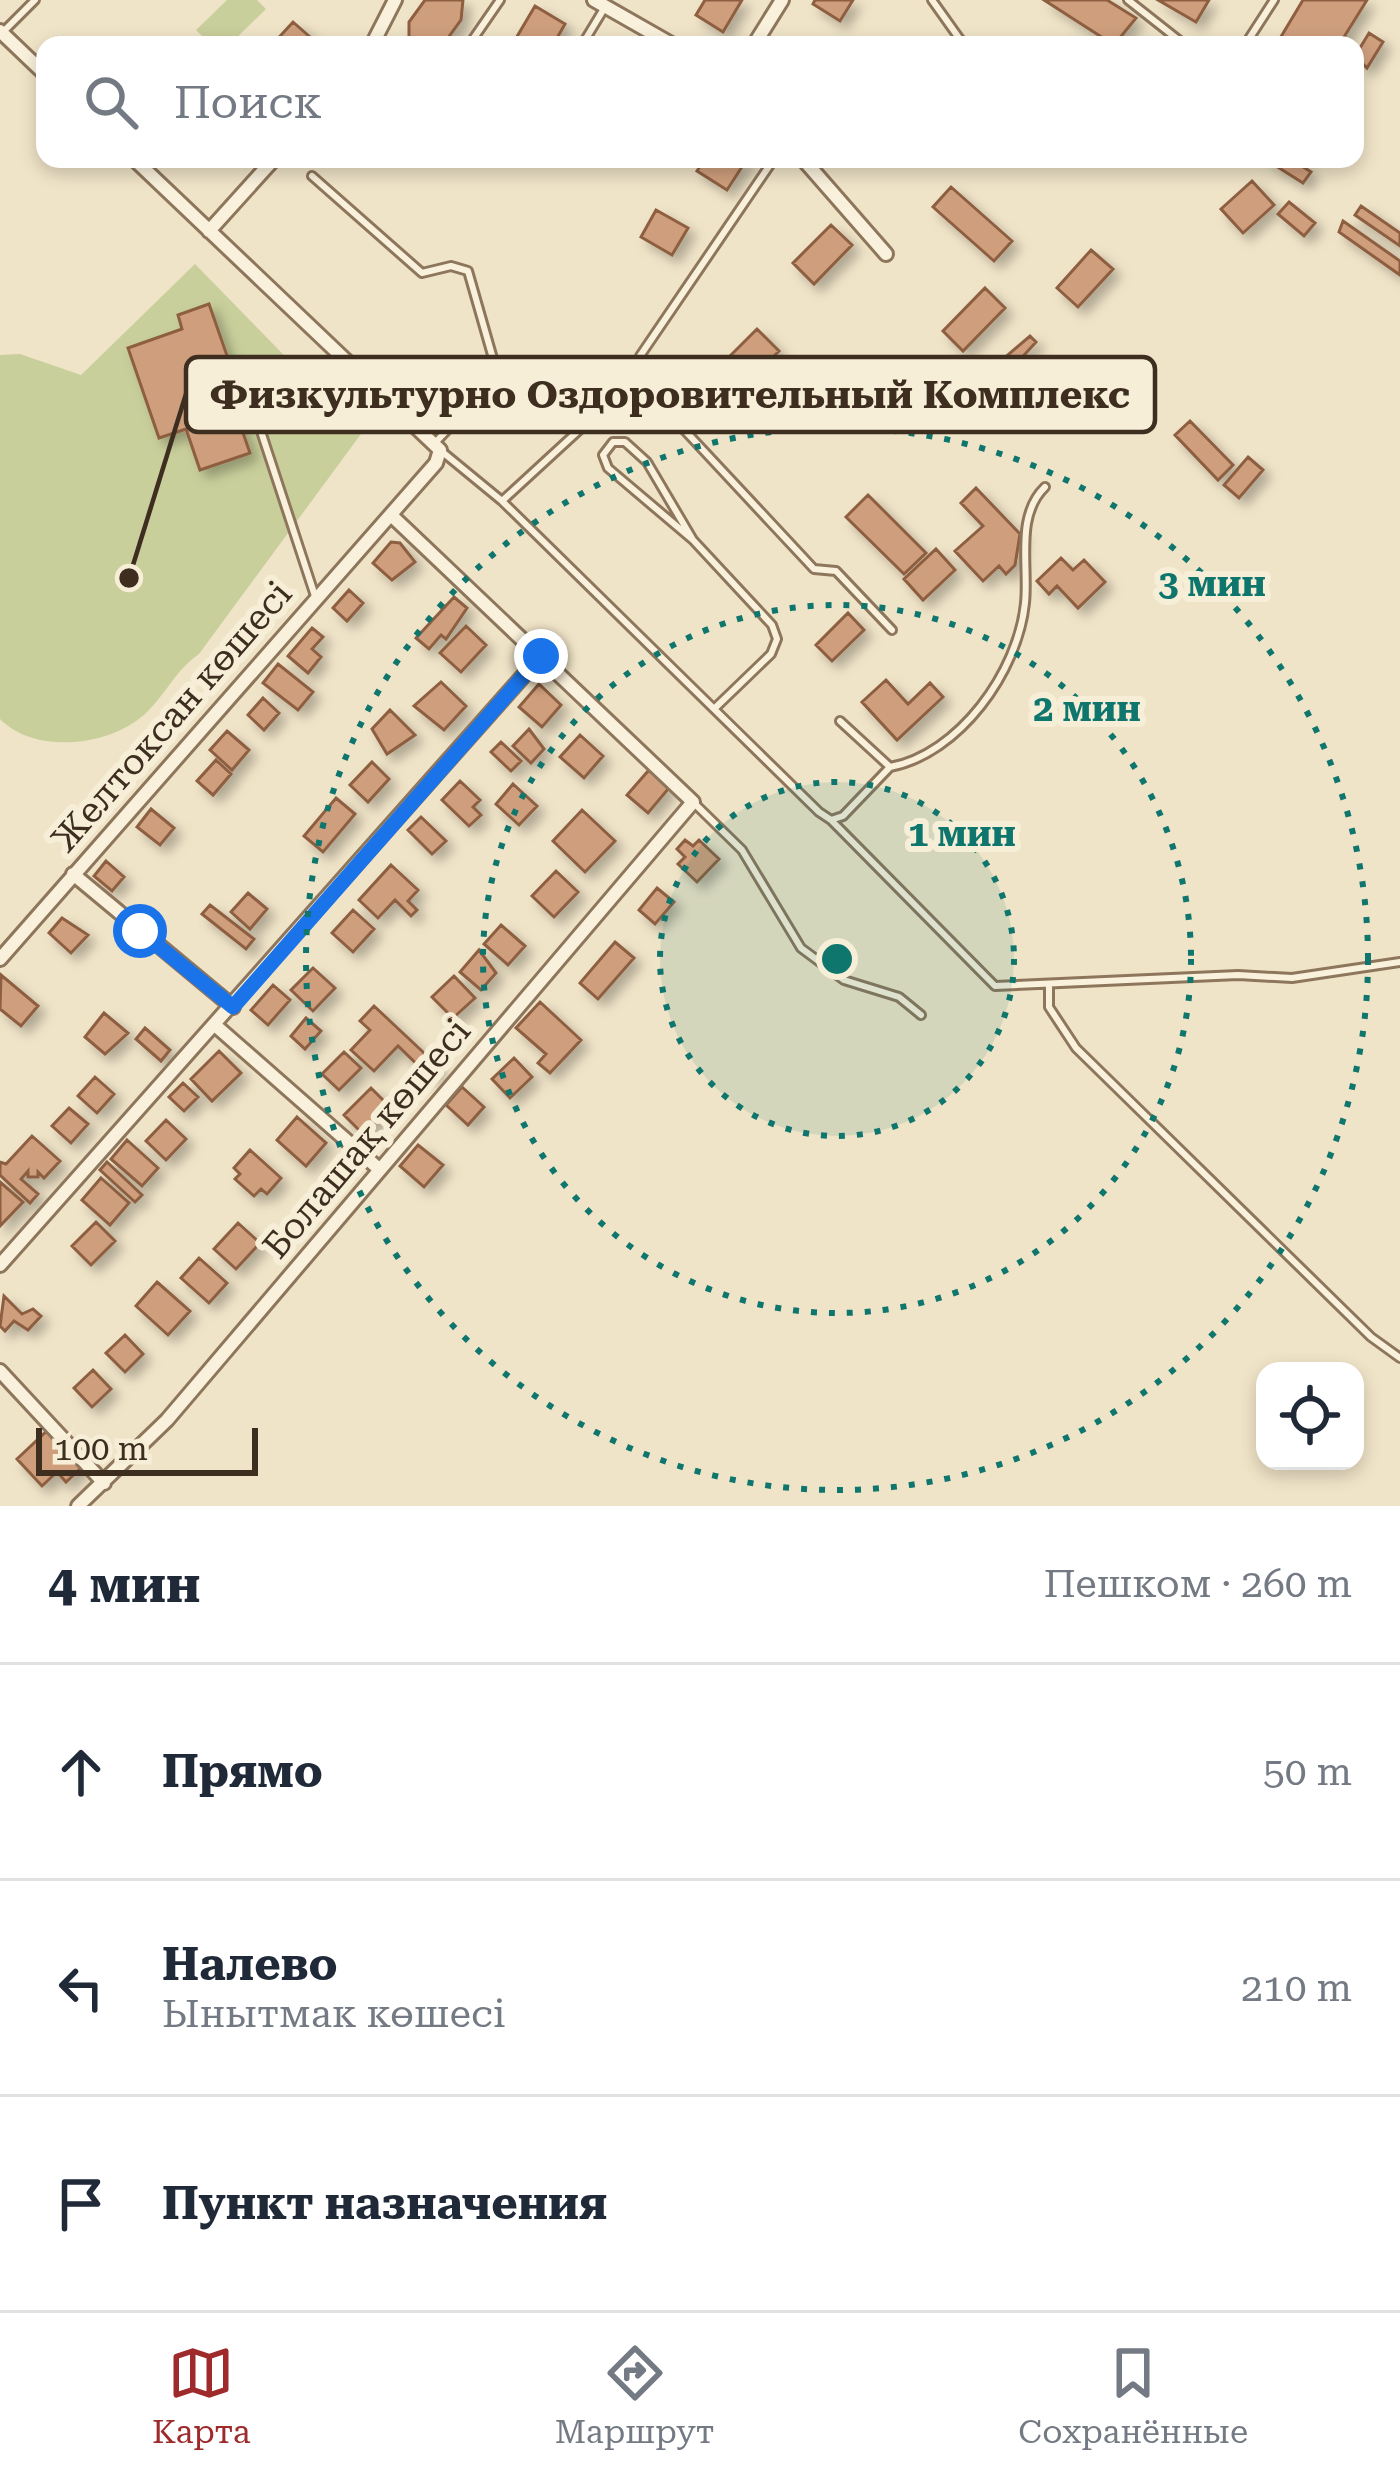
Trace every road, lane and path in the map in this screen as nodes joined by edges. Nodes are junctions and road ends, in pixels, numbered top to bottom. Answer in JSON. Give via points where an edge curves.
{"nodes":[{"id":1,"x":35,"y":0,"type":"edge"},
{"id":2,"x":395,"y":0,"type":"edge"},
{"id":3,"x":500,"y":0,"type":"edge"},
{"id":4,"x":782,"y":0,"type":"edge"},
{"id":5,"x":932,"y":0,"type":"edge"},
{"id":6,"x":1128,"y":0,"type":"edge"},
{"id":7,"x":1274,"y":0,"type":"edge"},
{"id":8,"x":600,"y":3,"type":"edge"},
{"id":9,"x":1,"y":32,"type":"edge"},
{"id":10,"x":377,"y":36,"type":"edge"},
{"id":11,"x":476,"y":36,"type":"edge"},
{"id":12,"x":586,"y":36,"type":"edge"},
{"id":13,"x":657,"y":36,"type":"edge"},
{"id":14,"x":760,"y":36,"type":"edge"},
{"id":15,"x":958,"y":36,"type":"edge"},
{"id":16,"x":1174,"y":36,"type":"edge"},
{"id":17,"x":1251,"y":36,"type":"edge"},
{"id":18,"x":36,"y":65,"type":"edge"},
{"id":19,"x":143,"y":168,"type":"edge"},
{"id":20,"x":266,"y":168,"type":"edge"},
{"id":21,"x":768,"y":168,"type":"edge"},
{"id":22,"x":810,"y":168,"type":"edge"},
{"id":23,"x":312,"y":176,"type":"dead end"},
{"id":24,"x":209,"y":231,"type":"junction"},
{"id":25,"x":886,"y":254,"type":"dead end"},
{"id":26,"x":347,"y":362,"type":"junction"},
{"id":27,"x":640,"y":375,"type":"junction"},
{"id":28,"x":499,"y":376,"type":"junction"},
{"id":29,"x":556,"y":376,"type":"dead end"},
{"id":30,"x":437,"y":447,"type":"junction"},
{"id":31,"x":1045,"y":487,"type":"dead end"},
{"id":32,"x":502,"y":501,"type":"junction"},
{"id":33,"x":391,"y":515,"type":"junction"},
{"id":34,"x":693,"y":540,"type":"junction"},
{"id":35,"x":315,"y":596,"type":"junction"},
{"id":36,"x":892,"y":629,"type":"dead end"},
{"id":37,"x":541,"y":656,"type":"junction"},
{"id":38,"x":712,"y":710,"type":"junction"},
{"id":39,"x":840,"y":722,"type":"dead end"},
{"id":40,"x":890,"y":767,"type":"junction"},
{"id":41,"x":693,"y":802,"type":"junction"},
{"id":42,"x":831,"y":820,"type":"junction"},
{"id":43,"x":73,"y":874,"type":"junction"},
{"id":44,"x":0,"y":959,"type":"edge"},
{"id":45,"x":1400,"y":962,"type":"edge"},
{"id":46,"x":1049,"y":985,"type":"junction"},
{"id":47,"x":233,"y":1007,"type":"junction"},
{"id":48,"x":921,"y":1015,"type":"dead end"},
{"id":49,"x":216,"y":1026,"type":"junction"},
{"id":50,"x":379,"y":1168,"type":"junction"},
{"id":51,"x":0,"y":1265,"type":"edge"},
{"id":52,"x":1400,"y":1358,"type":"edge"},
{"id":53,"x":0,"y":1371,"type":"edge"},
{"id":54,"x":104,"y":1483,"type":"junction"},
{"id":55,"x":79,"y":1506,"type":"edge"}],
"edges":[{"from":1,"to":9,"type":"lane"},
{"from":2,"to":10,"type":"street"},
{"from":3,"to":11,"type":"lane"},
{"from":4,"to":14,"type":"street"},
{"from":5,"to":15,"type":"lane"},
{"from":6,"to":16,"type":"lane"},
{"from":7,"to":17,"type":"lane"},
{"from":8,"to":12,"type":"lane"},
{"from":8,"to":13,"type":"street"},
{"from":9,"to":18,"type":"street"},
{"from":19,"to":24,"type":"street"},
{"from":20,"to":24,"type":"street"},
{"from":21,"to":27,"type":"lane","via":[[640,356]]},
{"from":22,"to":25,"type":"street"},
{"from":23,"to":28,"type":"lane","via":[[422,273],[451,266],[468,272]]},
{"from":24,"to":26,"type":"street"},
{"from":26,"to":30,"type":"street"},
{"from":26,"to":35,"type":"lane","via":[[254,410]]},
{"from":27,"to":32,"type":"lane"},
{"from":27,"to":36,"type":"lane","via":[[814,569],[836,571]]},
{"from":28,"to":29,"type":"lane"},
{"from":28,"to":30,"type":"lane"},
{"from":30,"to":32,"type":"lane"},
{"from":30,"to":33,"type":"street","name":"Желтоксан көшесі","via":[[436,463]]},
{"from":31,"to":40,"type":"lane","via":[[1032,500],[1026,529],[1021,627],[983,706],[918,762]]},
{"from":32,"to":38,"type":"lane"},
{"from":33,"to":35,"type":"street","name":"Желтоксан көшесі"},
{"from":33,"to":37,"type":"street"},
{"from":34,"to":34,"type":"lane","via":[[608,468],[603,455],[613,442],[625,442],[647,462]]},
{"from":34,"to":38,"type":"lane","via":[[777,639]]},
{"from":35,"to":43,"type":"street","name":"Желтоксан көшесі"},
{"from":37,"to":41,"type":"street"},
{"from":37,"to":47,"type":"street"},
{"from":38,"to":42,"type":"lane"},
{"from":39,"to":40,"type":"lane"},
{"from":40,"to":42,"type":"lane"},
{"from":41,"to":48,"type":"lane","via":[[742,850],[801,948],[844,980],[899,997]]},
{"from":41,"to":50,"type":"street","name":"Болашақ көшесі"},
{"from":42,"to":46,"type":"lane","via":[[995,986]]},
{"from":43,"to":44,"type":"street","name":"Желтоксан көшесі"},
{"from":43,"to":47,"type":"street"},
{"from":45,"to":46,"type":"lane","via":[[1292,978]]},
{"from":46,"to":52,"type":"lane","via":[[1049,1007],[1076,1048]]},
{"from":47,"to":49,"type":"street"},
{"from":49,"to":50,"type":"street"},
{"from":49,"to":51,"type":"street"},
{"from":50,"to":54,"type":"street","name":"Болашақ көшесі"},
{"from":53,"to":54,"type":"street"},
{"from":54,"to":55,"type":"street","name":"Болашақ көшесі"}]}
